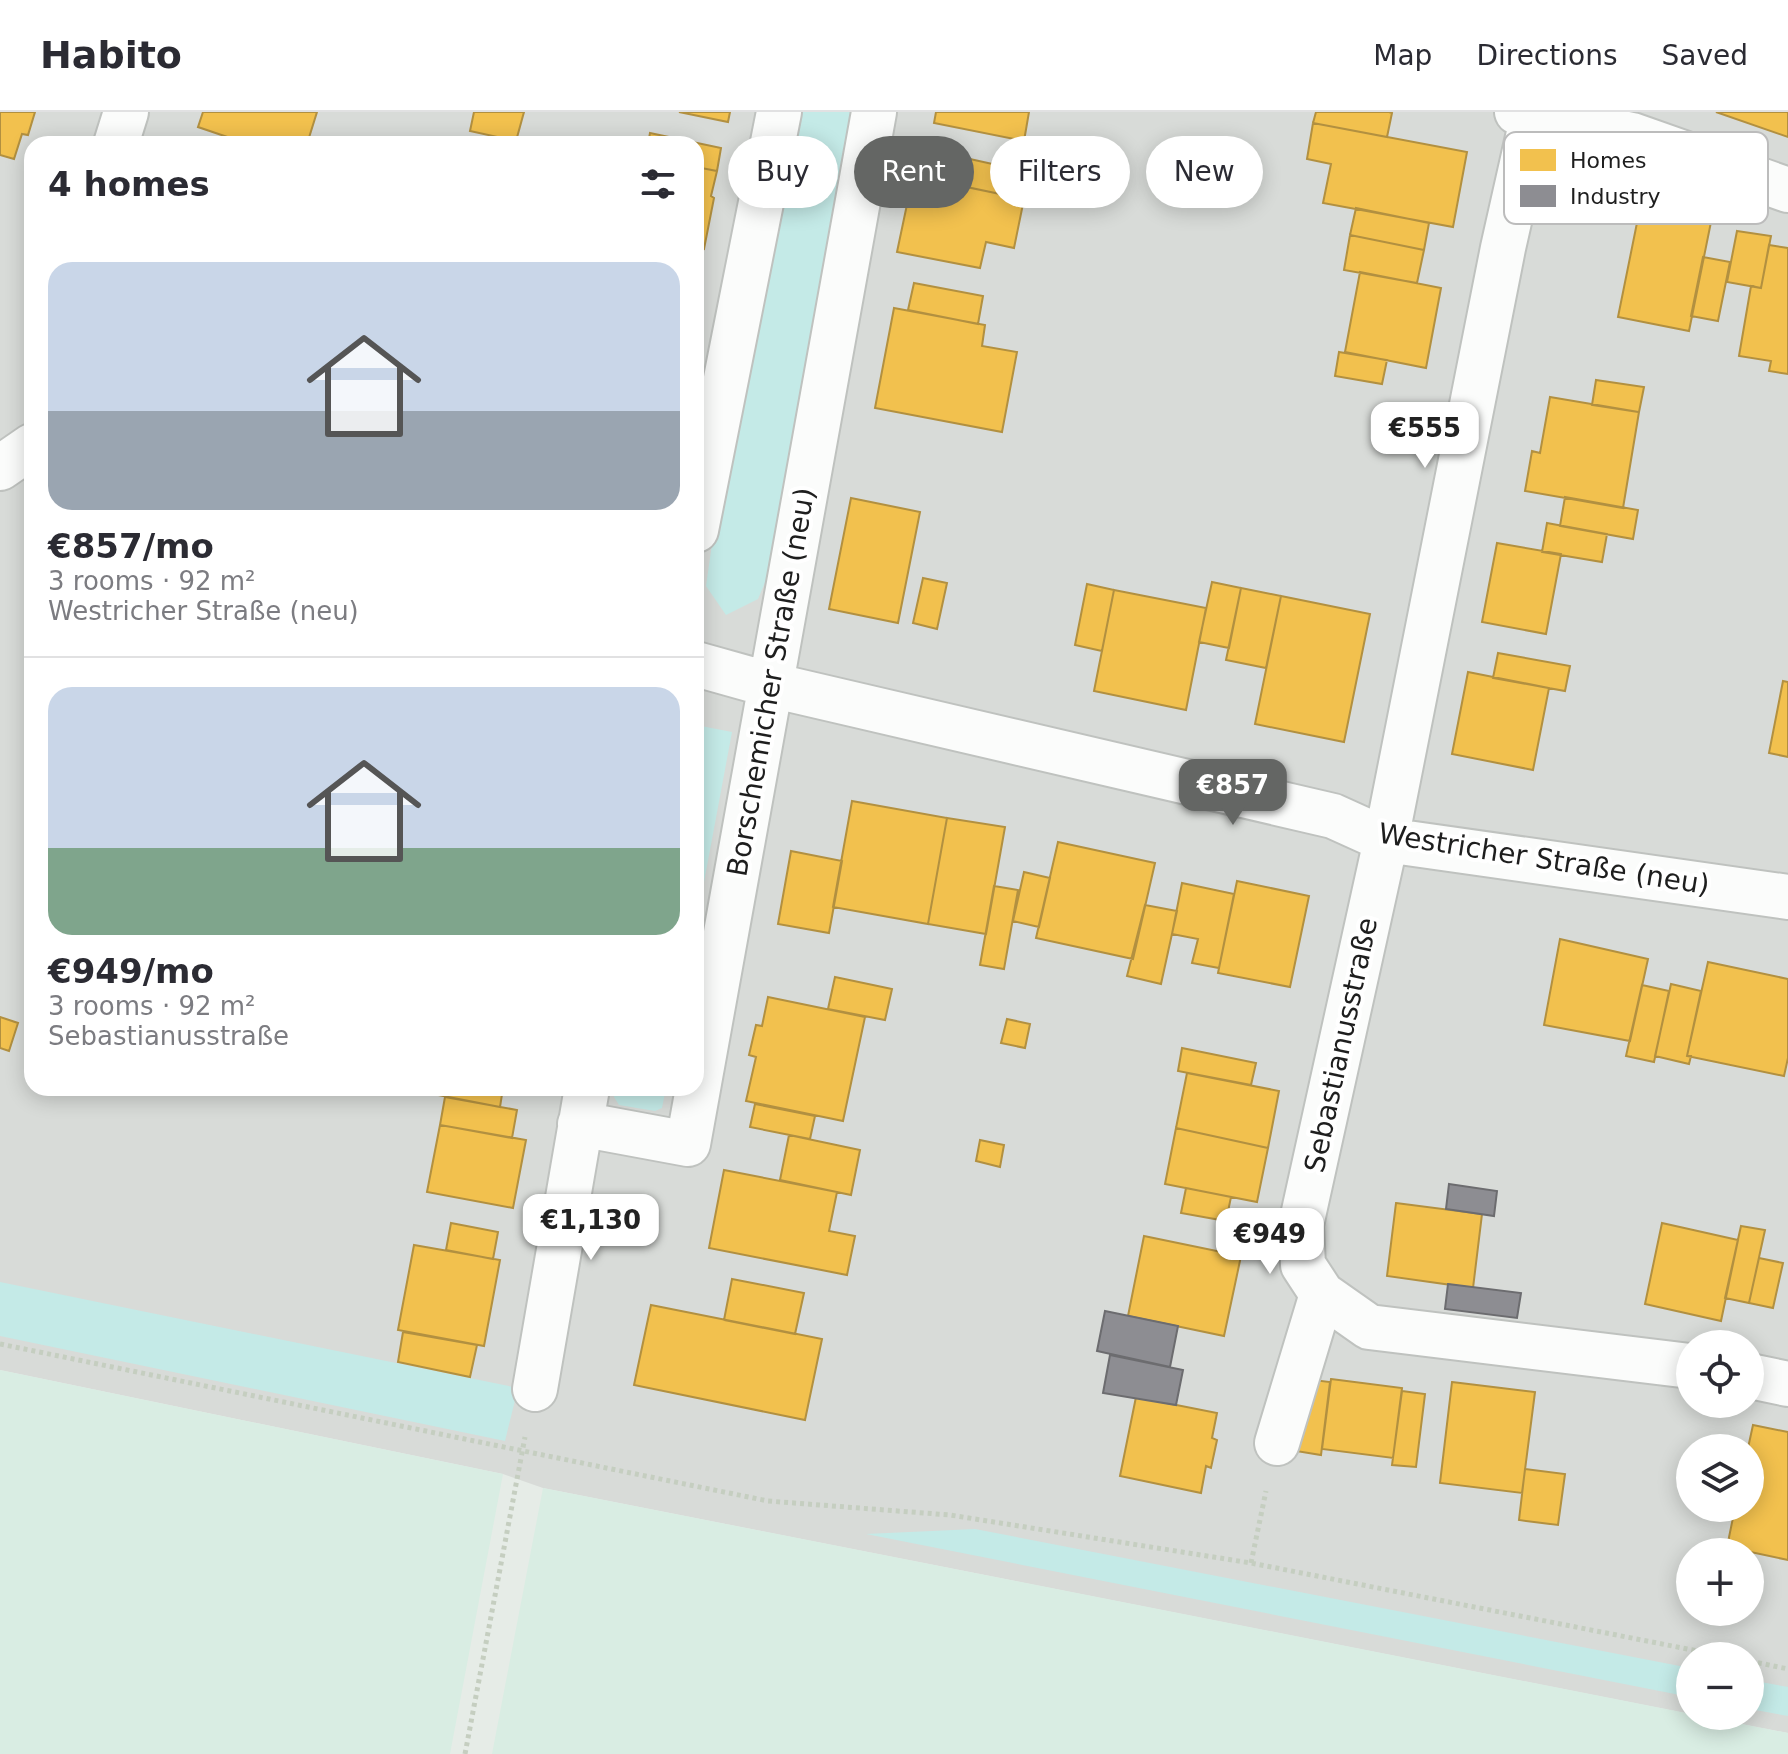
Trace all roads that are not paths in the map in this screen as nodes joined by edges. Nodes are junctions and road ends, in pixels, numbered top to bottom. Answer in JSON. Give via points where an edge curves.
{"nodes":[{"id":1,"x":126,"y":112,"type":"edge"},
{"id":2,"x":779,"y":112,"type":"edge"},
{"id":3,"x":874,"y":112,"type":"edge"},
{"id":4,"x":1525,"y":114,"type":"edge"},
{"id":5,"x":1617,"y":132,"type":"edge"},
{"id":6,"x":118,"y":136,"type":"edge"},
{"id":7,"x":1768,"y":183,"type":"edge"},
{"id":8,"x":1788,"y":190,"type":"edge"},
{"id":9,"x":1507,"y":224,"type":"edge"},
{"id":10,"x":24,"y":452,"type":"edge"},
{"id":11,"x":0,"y":468,"type":"edge"},
{"id":12,"x":704,"y":490,"type":"edge"},
{"id":13,"x":704,"y":666,"type":"edge"},
{"id":14,"x":771,"y":685,"type":"junction"},
{"id":15,"x":1386,"y":840,"type":"junction"},
{"id":16,"x":1788,"y":897,"type":"edge"},
{"id":17,"x":704,"y":1056,"type":"edge"},
{"id":18,"x":697,"y":1096,"type":"edge"},
{"id":19,"x":584,"y":1106,"type":"edge"},
{"id":20,"x":1322,"y":1294,"type":"junction"},
{"id":21,"x":1676,"y":1364,"type":"edge"},
{"id":22,"x":1764,"y":1379,"type":"edge"},
{"id":23,"x":1788,"y":1384,"type":"edge"},
{"id":24,"x":535,"y":1389,"type":"dead end"},
{"id":25,"x":1277,"y":1443,"type":"road end"}],
"edges":[{"from":1,"to":6,"type":"street"},
{"from":2,"to":12,"type":"street"},
{"from":3,"to":14,"type":"street","name":"Borschemicher Straße (neu)"},
{"from":4,"to":5,"type":"street"},
{"from":7,"to":8,"type":"street"},
{"from":9,"to":15,"type":"street","name":"Sebastianusstraße"},
{"from":10,"to":11,"type":"street"},
{"from":13,"to":14,"type":"street","name":"Westricher Straße (neu)"},
{"from":14,"to":15,"type":"street","name":"Westricher Straße (neu)","via":[[1333,816]]},
{"from":14,"to":17,"type":"street","name":"Borschemicher Straße (neu)"},
{"from":15,"to":16,"type":"street","name":"Westricher Straße (neu)"},
{"from":15,"to":20,"type":"street","name":"Sebastianusstraße","via":[[1301,1225],[1303,1265]]},
{"from":18,"to":19,"type":"street","name":"Borschemicher Straße (neu)","via":[[688,1144]]},
{"from":19,"to":24,"type":"street","name":"Borschemicher Straße (neu)"},
{"from":20,"to":21,"type":"street","name":"Sebastianusstraße","via":[[1369,1327]]},
{"from":20,"to":25,"type":"street"},
{"from":22,"to":23,"type":"street"}]}
